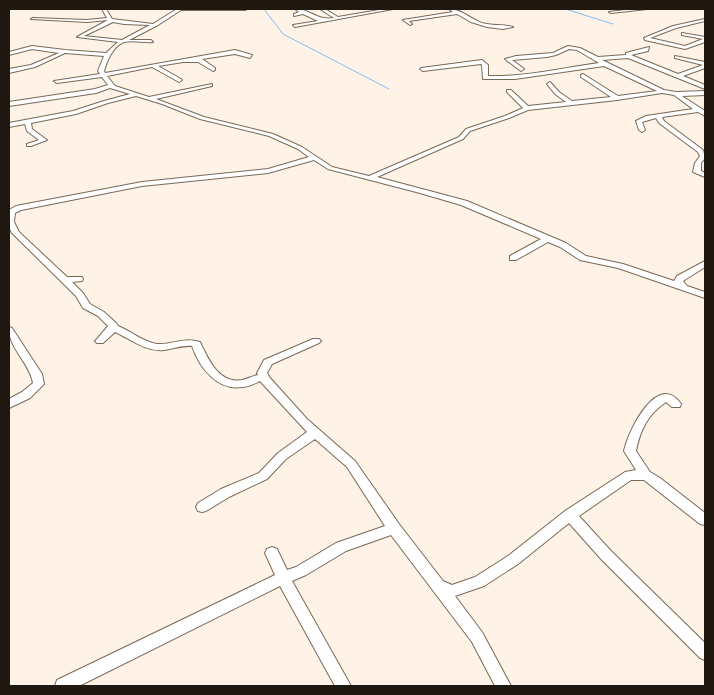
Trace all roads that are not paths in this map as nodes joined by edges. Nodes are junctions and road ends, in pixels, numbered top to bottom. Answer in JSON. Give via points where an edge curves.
{"nodes":[{"id":1,"x":104,"y":9,"type":"edge"},
{"id":2,"x":180,"y":9,"type":"edge"},
{"id":3,"x":245,"y":9,"type":"edge"},
{"id":4,"x":297,"y":9,"type":"edge"},
{"id":5,"x":322,"y":9,"type":"edge"},
{"id":6,"x":391,"y":9,"type":"edge"},
{"id":7,"x":451,"y":9,"type":"edge"},
{"id":8,"x":645,"y":9,"type":"edge"},
{"id":9,"x":303,"y":12,"type":"junction"},
{"id":10,"x":611,"y":12,"type":"dead end"},
{"id":11,"x":458,"y":13,"type":"junction"},
{"id":12,"x":296,"y":15,"type":"dead end"},
{"id":13,"x":337,"y":18,"type":"junction"},
{"id":14,"x":33,"y":19,"type":"dead end"},
{"id":15,"x":111,"y":20,"type":"junction"},
{"id":16,"x":705,"y":20,"type":"edge"},
{"id":17,"x":323,"y":21,"type":"junction"},
{"id":18,"x":692,"y":22,"type":"junction"},
{"id":19,"x":155,"y":24,"type":"junction"},
{"id":20,"x":410,"y":24,"type":"dead end"},
{"id":21,"x":115,"y":26,"type":"dead end"},
{"id":22,"x":295,"y":26,"type":"dead end"},
{"id":23,"x":705,"y":26,"type":"edge"},
{"id":24,"x":511,"y":28,"type":"dead end"},
{"id":25,"x":142,"y":30,"type":"junction"},
{"id":26,"x":684,"y":34,"type":"dead end"},
{"id":27,"x":705,"y":39,"type":"edge"},
{"id":28,"x":120,"y":41,"type":"junction"},
{"id":29,"x":151,"y":41,"type":"dead end"},
{"id":30,"x":647,"y":48,"type":"dead end"},
{"id":31,"x":65,"y":52,"type":"junction"},
{"id":32,"x":9,"y":54,"type":"edge"},
{"id":33,"x":107,"y":55,"type":"junction"},
{"id":34,"x":250,"y":56,"type":"dead end"},
{"id":35,"x":629,"y":56,"type":"junction"},
{"id":36,"x":676,"y":57,"type":"dead end"},
{"id":37,"x":192,"y":59,"type":"junction"},
{"id":38,"x":597,"y":59,"type":"junction"},
{"id":39,"x":605,"y":64,"type":"junction"},
{"id":40,"x":705,"y":65,"type":"edge"},
{"id":41,"x":153,"y":66,"type":"junction"},
{"id":42,"x":213,"y":69,"type":"dead end"},
{"id":43,"x":423,"y":69,"type":"dead end"},
{"id":44,"x":521,"y":69,"type":"dead end"},
{"id":45,"x":9,"y":71,"type":"edge"},
{"id":46,"x":104,"y":75,"type":"junction"},
{"id":47,"x":583,"y":76,"type":"dead end"},
{"id":48,"x":678,"y":76,"type":"junction"},
{"id":49,"x":178,"y":80,"type":"dead end"},
{"id":50,"x":57,"y":81,"type":"dead end"},
{"id":51,"x":550,"y":84,"type":"dead end"},
{"id":52,"x":210,"y":85,"type":"dead end"},
{"id":53,"x":112,"y":86,"type":"junction"},
{"id":54,"x":705,"y":87,"type":"edge"},
{"id":55,"x":509,"y":92,"type":"dead end"},
{"id":56,"x":661,"y":92,"type":"junction"},
{"id":57,"x":705,"y":93,"type":"edge"},
{"id":58,"x":676,"y":94,"type":"junction"},
{"id":59,"x":137,"y":95,"type":"junction"},
{"id":60,"x":617,"y":98,"type":"junction"},
{"id":61,"x":146,"y":99,"type":"junction"},
{"id":62,"x":571,"y":103,"type":"junction"},
{"id":63,"x":9,"y":104,"type":"edge"},
{"id":64,"x":527,"y":108,"type":"junction"},
{"id":65,"x":697,"y":110,"type":"junction"},
{"id":66,"x":705,"y":114,"type":"edge"},
{"id":67,"x":658,"y":116,"type":"junction"},
{"id":68,"x":28,"y":123,"type":"junction"},
{"id":69,"x":9,"y":125,"type":"edge"},
{"id":70,"x":642,"y":130,"type":"dead end"},
{"id":71,"x":29,"y":145,"type":"dead end"},
{"id":72,"x":314,"y":158,"type":"junction"},
{"id":73,"x":705,"y":175,"type":"edge"},
{"id":74,"x":370,"y":178,"type":"junction"},
{"id":75,"x":547,"y":239,"type":"junction"},
{"id":76,"x":513,"y":258,"type":"dead end"},
{"id":77,"x":705,"y":264,"type":"edge"},
{"id":78,"x":79,"y":279,"type":"dead end"},
{"id":79,"x":65,"y":280,"type":"junction"},
{"id":80,"x":683,"y":286,"type":"junction"},
{"id":81,"x":705,"y":294,"type":"edge"},
{"id":82,"x":113,"y":328,"type":"junction"},
{"id":83,"x":9,"y":330,"type":"edge"},
{"id":84,"x":100,"y":341,"type":"dead end"},
{"id":85,"x":316,"y":341,"type":"dead end"},
{"id":86,"x":264,"y":377,"type":"junction"},
{"id":87,"x":9,"y":404,"type":"edge"},
{"id":88,"x":676,"y":404,"type":"dead end"},
{"id":89,"x":315,"y":433,"type":"junction"},
{"id":90,"x":646,"y":475,"type":"junction"},
{"id":91,"x":202,"y":508,"type":"dead end"},
{"id":92,"x":570,"y":515,"type":"junction"},
{"id":93,"x":705,"y":520,"type":"edge"},
{"id":94,"x":394,"y":528,"type":"junction"},
{"id":95,"x":272,"y":553,"type":"dead end"},
{"id":96,"x":282,"y":578,"type":"junction"},
{"id":97,"x":445,"y":588,"type":"junction"},
{"id":98,"x":705,"y":653,"type":"edge"},
{"id":99,"x":64,"y":686,"type":"edge"},
{"id":100,"x":343,"y":686,"type":"edge"},
{"id":101,"x":503,"y":686,"type":"edge"}],
"edges":[{"from":1,"to":15,"type":"street"},
{"from":2,"to":3,"type":"street"},
{"from":2,"to":19,"type":"street"},
{"from":4,"to":9,"type":"street"},
{"from":5,"to":13,"type":"street"},
{"from":6,"to":13,"type":"street"},
{"from":7,"to":11,"type":"street"},
{"from":8,"to":10,"type":"street"},
{"from":9,"to":12,"type":"street"},
{"from":9,"to":17,"type":"street"},
{"from":11,"to":20,"type":"street","via":[[405,20]]},
{"from":11,"to":24,"type":"street","via":[[490,28]]},
{"from":13,"to":17,"type":"street"},
{"from":14,"to":15,"type":"street"},
{"from":15,"to":19,"type":"street"},
{"from":15,"to":28,"type":"street","via":[[79,37]]},
{"from":16,"to":18,"type":"street"},
{"from":17,"to":22,"type":"street"},
{"from":18,"to":23,"type":"street"},
{"from":18,"to":27,"type":"street","via":[[646,38],[685,48]]},
{"from":19,"to":25,"type":"street"},
{"from":21,"to":25,"type":"street"},
{"from":25,"to":28,"type":"street"},
{"from":26,"to":27,"type":"street"},
{"from":28,"to":29,"type":"street"},
{"from":28,"to":33,"type":"street"},
{"from":30,"to":35,"type":"street"},
{"from":31,"to":32,"type":"street","via":[[32,46]]},
{"from":31,"to":33,"type":"street"},
{"from":31,"to":45,"type":"street","via":[[34,66]]},
{"from":33,"to":46,"type":"street","via":[[101,71]]},
{"from":34,"to":37,"type":"street","via":[[235,52]]},
{"from":35,"to":38,"type":"street"},
{"from":35,"to":48,"type":"street"},
{"from":36,"to":40,"type":"street"},
{"from":37,"to":41,"type":"street"},
{"from":37,"to":42,"type":"street"},
{"from":38,"to":39,"type":"street"},
{"from":38,"to":44,"type":"street","via":[[568,47],[543,56],[508,59]]},
{"from":39,"to":43,"type":"street","via":[[557,73],[500,78],[485,78],[482,62]]},
{"from":39,"to":56,"type":"street"},
{"from":40,"to":48,"type":"street"},
{"from":41,"to":46,"type":"street"},
{"from":41,"to":49,"type":"street"},
{"from":46,"to":50,"type":"street"},
{"from":46,"to":53,"type":"street"},
{"from":47,"to":60,"type":"street"},
{"from":48,"to":54,"type":"street"},
{"from":51,"to":62,"type":"street"},
{"from":52,"to":61,"type":"street"},
{"from":53,"to":59,"type":"street"},
{"from":53,"to":63,"type":"street"},
{"from":55,"to":64,"type":"street"},
{"from":56,"to":58,"type":"street"},
{"from":56,"to":60,"type":"street"},
{"from":57,"to":58,"type":"street"},
{"from":58,"to":65,"type":"street"},
{"from":59,"to":61,"type":"street"},
{"from":59,"to":68,"type":"street"},
{"from":60,"to":62,"type":"street"},
{"from":61,"to":72,"type":"street","via":[[202,118],[271,135]]},
{"from":62,"to":64,"type":"street"},
{"from":64,"to":74,"type":"street","via":[[468,130],[461,138]]},
{"from":65,"to":66,"type":"street"},
{"from":65,"to":67,"type":"street"},
{"from":67,"to":70,"type":"street","via":[[639,121]]},
{"from":67,"to":73,"type":"street","via":[[661,122],[701,151],[703,156],[697,172]]},
{"from":68,"to":69,"type":"street"},
{"from":68,"to":71,"type":"street","via":[[29,130],[44,140]]},
{"from":72,"to":74,"type":"street","via":[[330,168]]},
{"from":72,"to":79,"type":"street","via":[[268,171],[142,184],[10,212],[10,222],[16,233]]},
{"from":74,"to":75,"type":"street","via":[[464,204]]},
{"from":75,"to":76,"type":"street"},
{"from":75,"to":80,"type":"street","via":[[583,258]]},
{"from":77,"to":80,"type":"street","via":[[680,278],[678,281]]},
{"from":78,"to":79,"type":"street"},
{"from":79,"to":82,"type":"street","via":[[86,306],[107,318]]},
{"from":80,"to":81,"type":"street"},
{"from":82,"to":84,"type":"street"},
{"from":82,"to":86,"type":"street","via":[[141,344],[158,348],[184,342],[196,344],[205,365],[224,380],[240,384]]},
{"from":83,"to":87,"type":"street","via":[[38,374],[39,384],[26,396]]},
{"from":85,"to":86,"type":"street","via":[[268,362],[262,373]]},
{"from":86,"to":89,"type":"street"},
{"from":88,"to":90,"type":"street","via":[[666,397],[655,403],[637,428],[630,451]]},
{"from":89,"to":91,"type":"street","via":[[282,456],[263,476],[225,493]]},
{"from":89,"to":94,"type":"street","via":[[352,464]]},
{"from":90,"to":92,"type":"street","via":[[629,475]]},
{"from":90,"to":93,"type":"street"},
{"from":92,"to":97,"type":"street","via":[[479,582]]},
{"from":92,"to":98,"type":"street"},
{"from":94,"to":96,"type":"street","via":[[341,547],[301,571]]},
{"from":94,"to":97,"type":"street"},
{"from":95,"to":96,"type":"street"},
{"from":96,"to":99,"type":"street"},
{"from":96,"to":100,"type":"street"},
{"from":97,"to":101,"type":"street","via":[[455,608],[477,637]]}]}
